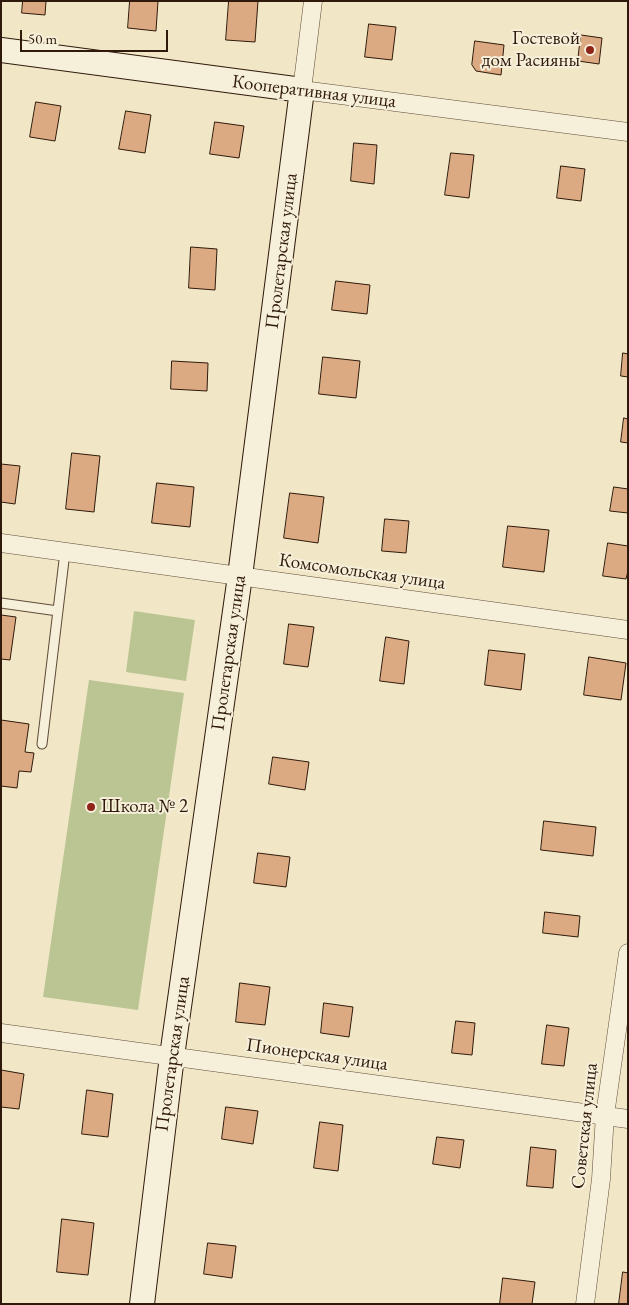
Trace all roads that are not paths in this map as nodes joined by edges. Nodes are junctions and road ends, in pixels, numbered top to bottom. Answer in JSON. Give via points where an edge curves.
{"nodes":[{"id":1,"x":313,"y":1,"type":"edge"},
{"id":2,"x":1,"y":50,"type":"edge"},
{"id":3,"x":302,"y":90,"type":"junction"},
{"id":4,"x":628,"y":132,"type":"edge"},
{"id":5,"x":1,"y":542,"type":"edge"},
{"id":6,"x":65,"y":552,"type":"junction"},
{"id":7,"x":240,"y":576,"type":"junction"},
{"id":8,"x":1,"y":603,"type":"edge"},
{"id":9,"x":58,"y":611,"type":"junction"},
{"id":10,"x":628,"y":630,"type":"edge"},
{"id":11,"x":42,"y":744,"type":"dead end"},
{"id":12,"x":628,"y":953,"type":"edge"},
{"id":13,"x":1,"y":1032,"type":"edge"},
{"id":14,"x":172,"y":1056,"type":"junction"},
{"id":15,"x":605,"y":1115,"type":"junction"},
{"id":16,"x":628,"y":1119,"type":"edge"},
{"id":17,"x":142,"y":1304,"type":"edge"},
{"id":18,"x":585,"y":1304,"type":"edge"}],
"edges":[{"from":1,"to":3,"type":"street","name":"Пролетарская улица"},
{"from":2,"to":3,"type":"street","name":"Кооперативная улица"},
{"from":3,"to":4,"type":"street","name":"Кооперативная улица"},
{"from":3,"to":7,"type":"street","name":"Пролетарская улица"},
{"from":5,"to":6,"type":"street","name":"Комсомольская улица"},
{"from":6,"to":7,"type":"street","name":"Комсомольская улица"},
{"from":6,"to":9,"type":"lane"},
{"from":7,"to":10,"type":"street","name":"Комсомольская улица"},
{"from":7,"to":14,"type":"street","name":"Пролетарская улица"},
{"from":8,"to":9,"type":"lane"},
{"from":9,"to":11,"type":"lane"},
{"from":12,"to":15,"type":"street","name":"Советская улица"},
{"from":13,"to":14,"type":"street","name":"Пионерская улица"},
{"from":14,"to":15,"type":"street","name":"Пионерская улица"},
{"from":14,"to":17,"type":"street","name":"Пролетарская улица"},
{"from":15,"to":16,"type":"street","name":"Пионерская улица"},
{"from":15,"to":18,"type":"street","name":"Советская улица","via":[[601,1179]]}]}
